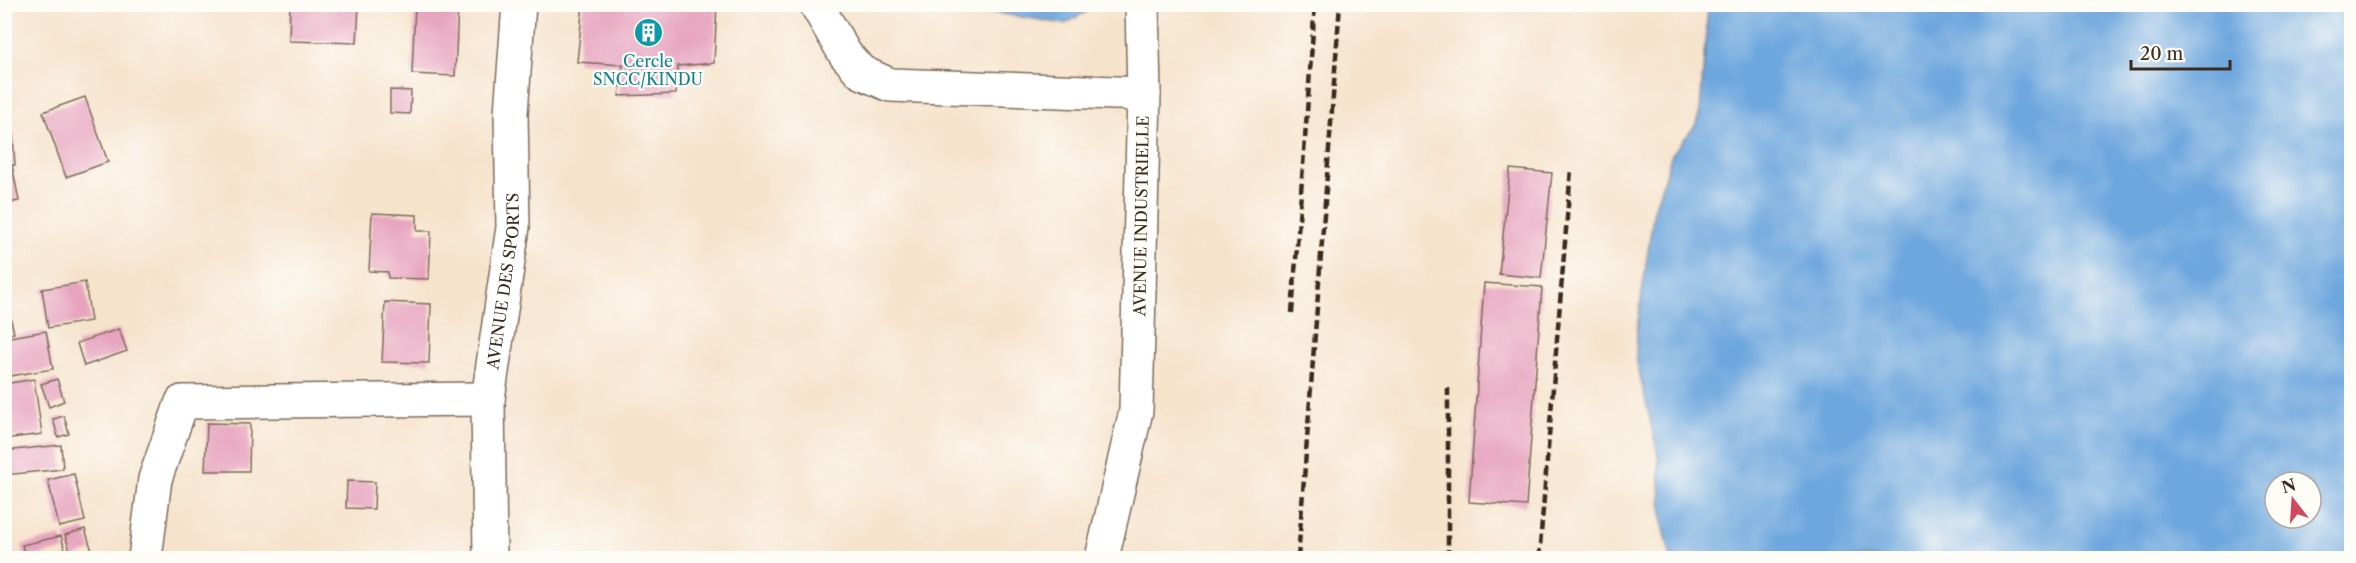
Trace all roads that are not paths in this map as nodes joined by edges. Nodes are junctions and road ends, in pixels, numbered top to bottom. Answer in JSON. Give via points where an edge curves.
{"nodes":[{"id":1,"x":519,"y":4,"type":"edge"},
{"id":2,"x":816,"y":4,"type":"edge"},
{"id":3,"x":1142,"y":4,"type":"edge"},
{"id":4,"x":1144,"y":94,"type":"junction"},
{"id":5,"x":488,"y":399,"type":"junction"},
{"id":6,"x":145,"y":558,"type":"edge"},
{"id":7,"x":490,"y":558,"type":"edge"},
{"id":8,"x":1102,"y":558,"type":"edge"}],
"edges":[{"from":1,"to":5,"type":"street","name":"AVENUE DES SPORTS","via":[[511,113],[513,227]]},
{"from":2,"to":4,"type":"street","name":"AVENUE INDUSTRIELLE","via":[[845,54],[861,72],[890,85]]},
{"from":3,"to":4,"type":"street"},
{"from":4,"to":8,"type":"street","name":"AVENUE INDUSTRIELLE","via":[[1136,411]]},
{"from":5,"to":6,"type":"street","via":[[182,402],[155,479]]},
{"from":5,"to":7,"type":"street","name":"AVENUE DES SPORTS"}]}
